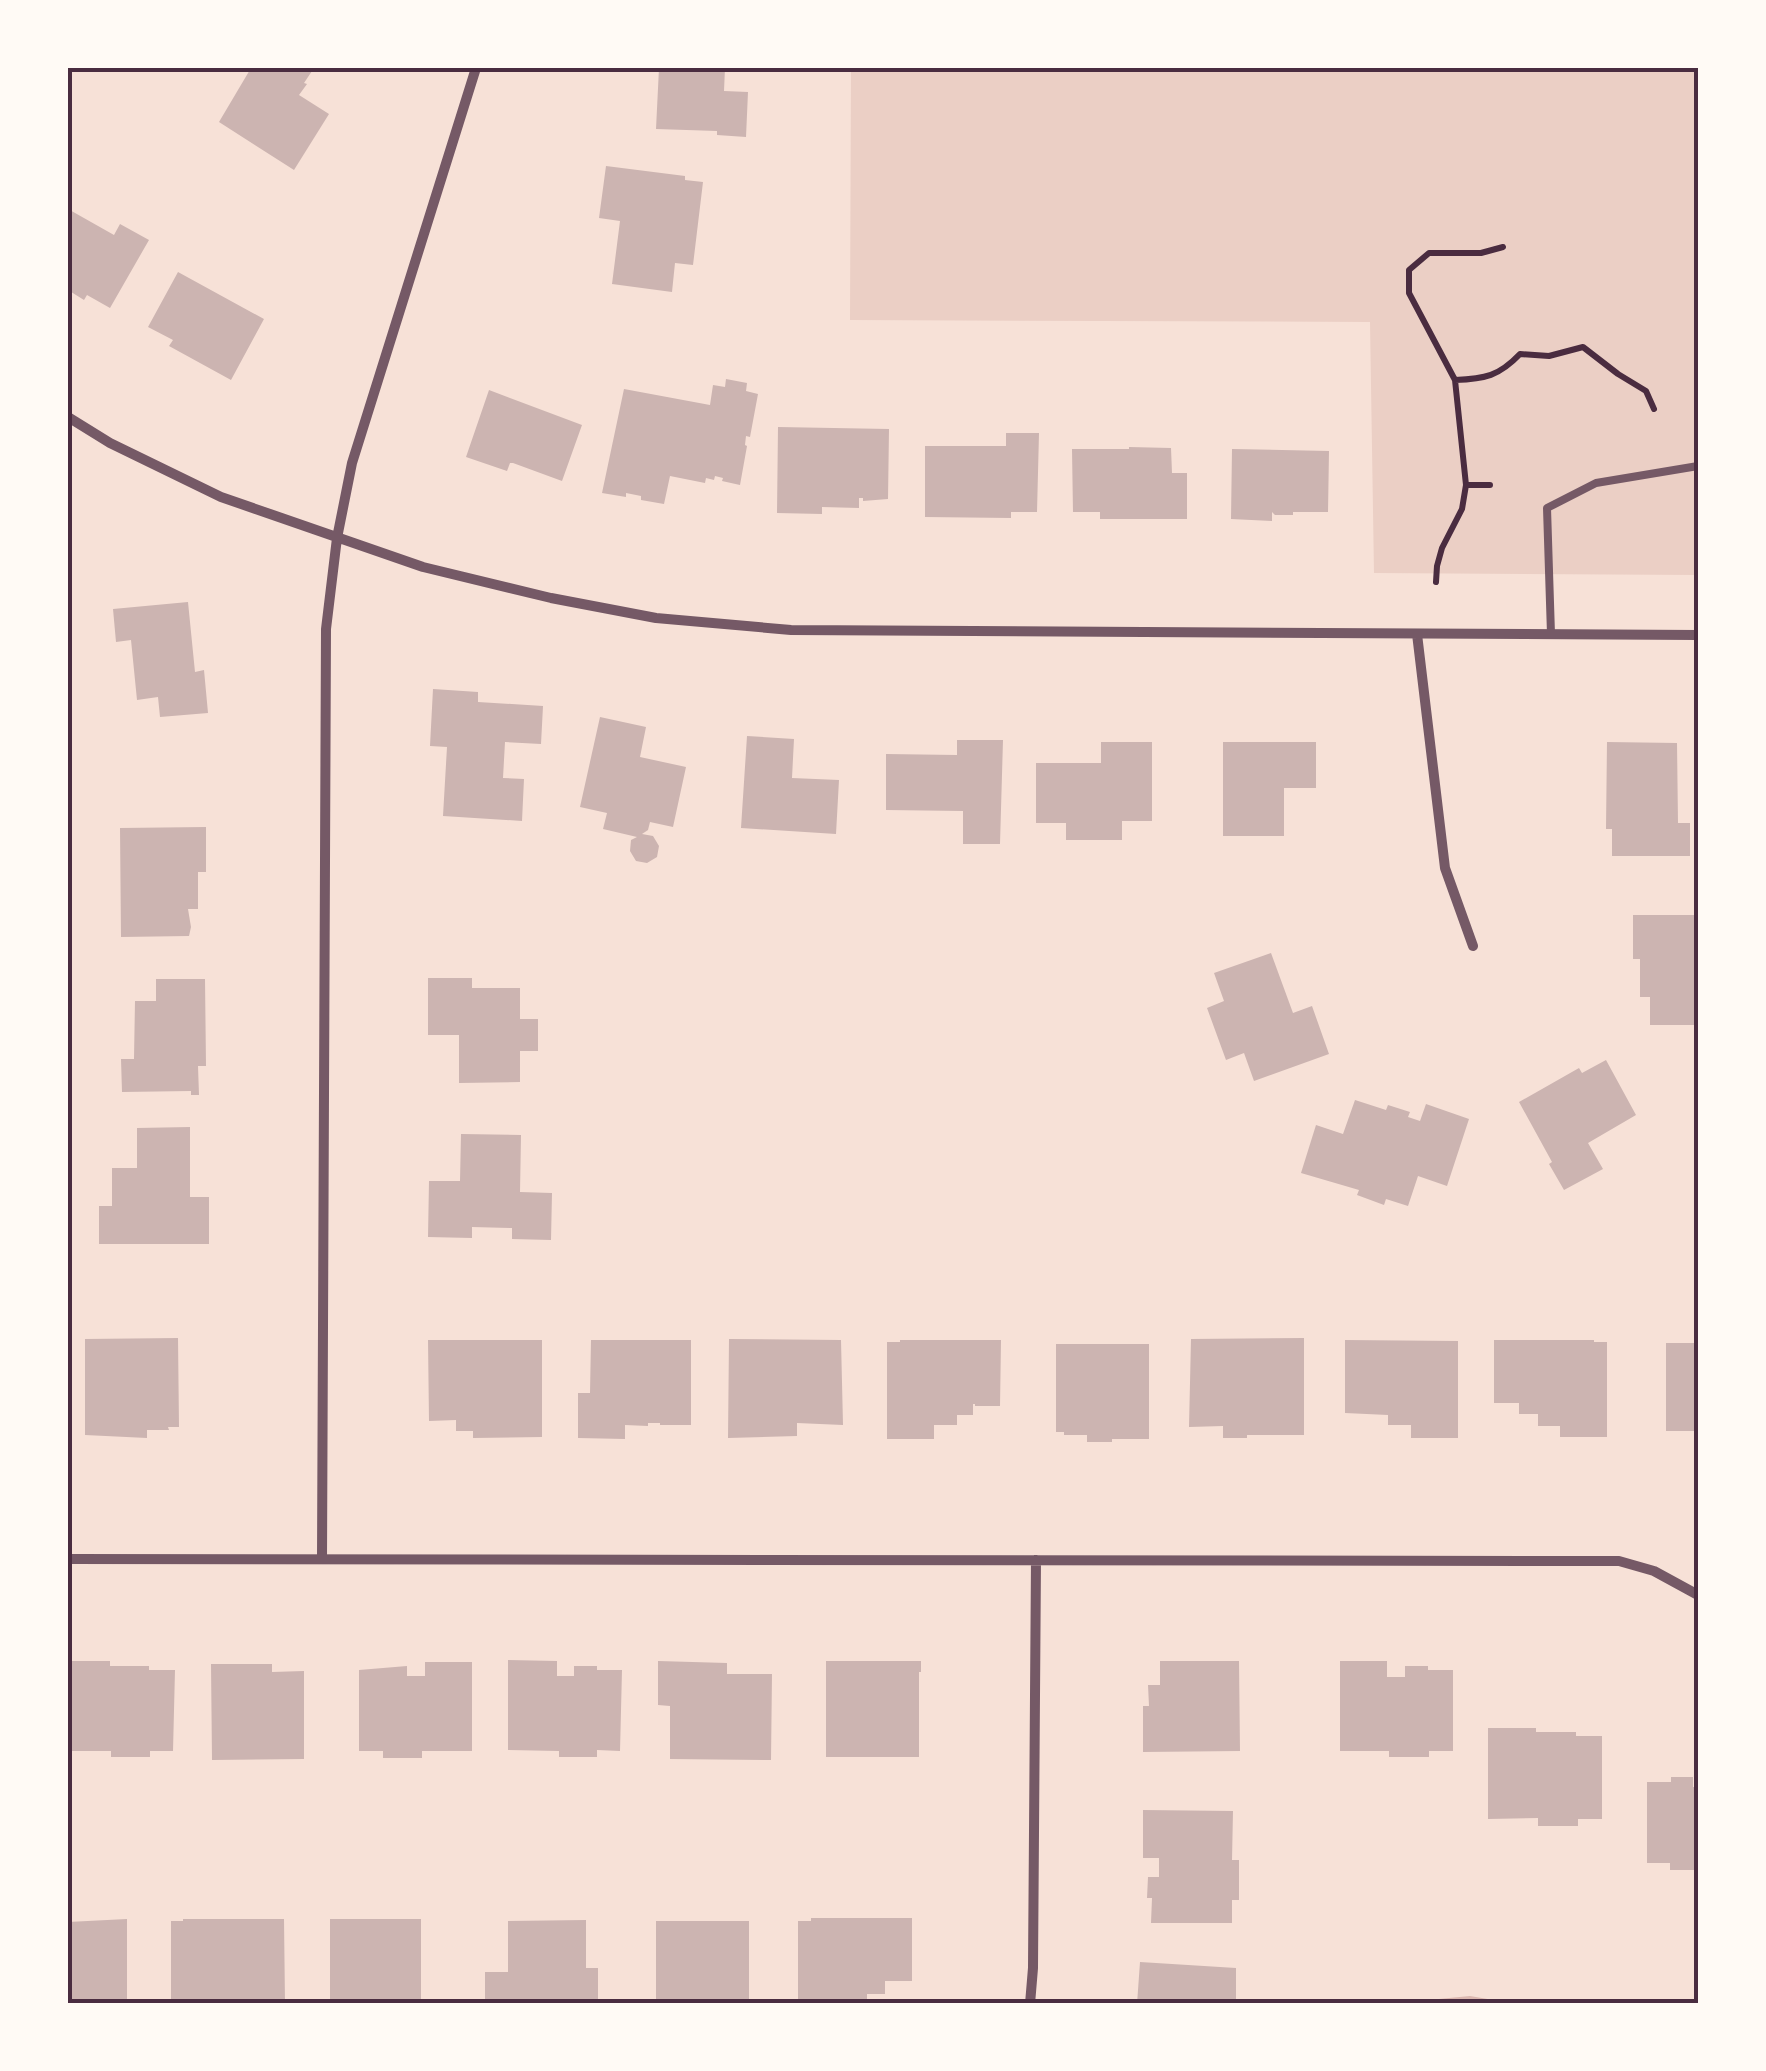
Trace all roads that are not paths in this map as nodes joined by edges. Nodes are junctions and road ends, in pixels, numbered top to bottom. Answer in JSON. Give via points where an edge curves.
{"nodes":[{"id":1,"x":476,"y":68,"type":"edge"},
{"id":2,"x":68,"y":417,"type":"edge"},
{"id":3,"x":1698,"y":466,"type":"edge"},
{"id":4,"x":337,"y":538,"type":"junction"},
{"id":5,"x":1417,"y":634,"type":"junction"},
{"id":6,"x":1550,"y":634,"type":"junction"},
{"id":7,"x":1698,"y":634,"type":"edge"},
{"id":8,"x":1473,"y":946,"type":"dead end"},
{"id":9,"x":322,"y":1559,"type":"junction"},
{"id":10,"x":68,"y":1560,"type":"edge"},
{"id":11,"x":1036,"y":1560,"type":"junction"},
{"id":12,"x":1698,"y":1595,"type":"edge"},
{"id":13,"x":1030,"y":2004,"type":"edge"}],
"edges":[{"from":1,"to":4,"type":"street","via":[[352,463]]},
{"from":2,"to":4,"type":"street","via":[[221,498]]},
{"from":3,"to":6,"type":"lane","via":[[1596,483],[1546,508]]},
{"from":4,"to":5,"type":"street","via":[[423,567],[656,618],[792,630]]},
{"from":4,"to":9,"type":"street","via":[[326,630]]},
{"from":5,"to":6,"type":"street"},
{"from":5,"to":8,"type":"street","via":[[1445,868]]},
{"from":6,"to":7,"type":"street"},
{"from":9,"to":10,"type":"street"},
{"from":9,"to":11,"type":"street"},
{"from":11,"to":12,"type":"street","via":[[1619,1561]]},
{"from":11,"to":13,"type":"street"}]}
